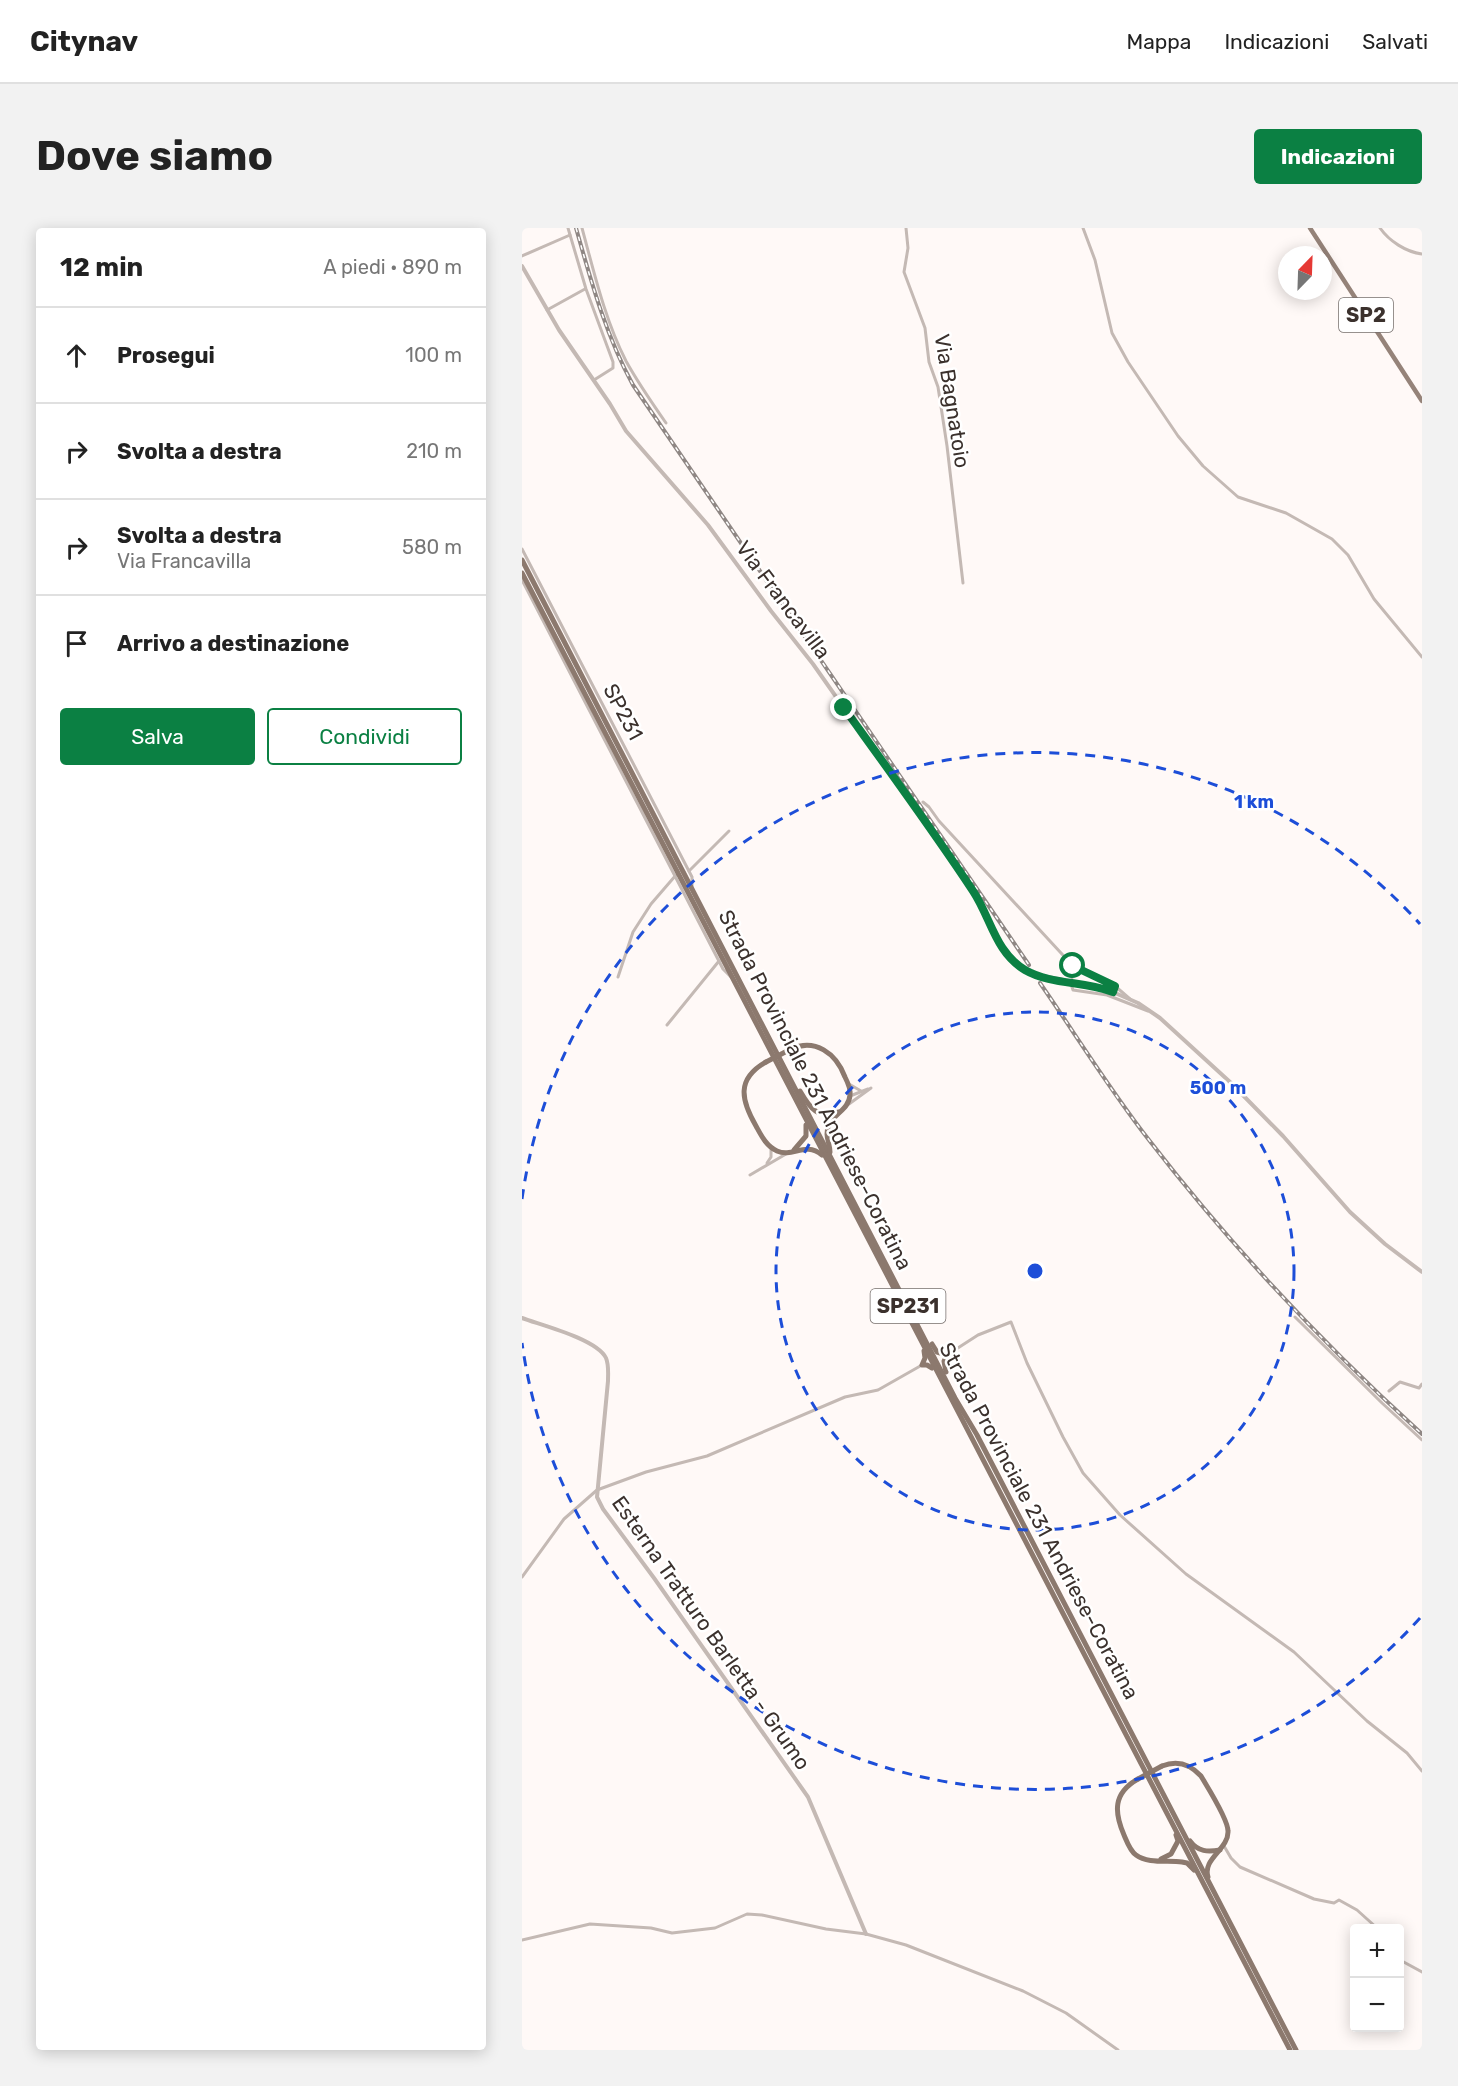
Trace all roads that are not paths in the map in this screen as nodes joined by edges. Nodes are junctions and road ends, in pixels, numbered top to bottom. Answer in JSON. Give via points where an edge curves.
{"nodes":[{"id":1,"x":568,"y":228,"type":"edge"},
{"id":2,"x":582,"y":228,"type":"edge"},
{"id":3,"x":906,"y":228,"type":"edge"},
{"id":4,"x":1083,"y":228,"type":"edge"},
{"id":5,"x":1310,"y":228,"type":"edge"},
{"id":6,"x":1380,"y":228,"type":"edge"},
{"id":7,"x":570,"y":234,"type":"junction"},
{"id":8,"x":1422,"y":254,"type":"edge"},
{"id":9,"x":522,"y":256,"type":"edge"},
{"id":10,"x":522,"y":266,"type":"edge"},
{"id":11,"x":586,"y":289,"type":"junction"},
{"id":12,"x":547,"y":310,"type":"junction"},
{"id":13,"x":594,"y":380,"type":"junction"},
{"id":14,"x":1422,"y":401,"type":"edge"},
{"id":15,"x":666,"y":423,"type":"dead end"},
{"id":16,"x":522,"y":549,"type":"edge"},
{"id":17,"x":522,"y":560,"type":"edge"},
{"id":18,"x":522,"y":573,"type":"edge"},
{"id":19,"x":522,"y":580,"type":"edge"},
{"id":20,"x":963,"y":583,"type":"dead end"},
{"id":21,"x":1422,"y":657,"type":"edge"},
{"id":22,"x":922,"y":802,"type":"dead end"},
{"id":23,"x":729,"y":831,"type":"dead end"},
{"id":24,"x":689,"y":872,"type":"junction"},
{"id":25,"x":676,"y":875,"type":"junction"},
{"id":26,"x":693,"y":891,"type":"junction"},
{"id":27,"x":719,"y":960,"type":"junction"},
{"id":28,"x":1073,"y":966,"type":"junction"},
{"id":29,"x":618,"y":977,"type":"dead end"},
{"id":30,"x":734,"y":978,"type":"junction"},
{"id":31,"x":1072,"y":978,"type":"dead end"},
{"id":32,"x":1071,"y":984,"type":"dead end"},
{"id":33,"x":1115,"y":986,"type":"junction"},
{"id":34,"x":1113,"y":992,"type":"junction"},
{"id":35,"x":1130,"y":999,"type":"junction"},
{"id":36,"x":1150,"y":1012,"type":"junction"},
{"id":37,"x":667,"y":1025,"type":"dead end"},
{"id":38,"x":788,"y":1075,"type":"junction"},
{"id":39,"x":848,"y":1083,"type":"junction"},
{"id":40,"x":862,"y":1093,"type":"junction"},
{"id":41,"x":850,"y":1096,"type":"junction"},
{"id":42,"x":848,"y":1105,"type":"junction"},
{"id":43,"x":841,"y":1112,"type":"junction"},
{"id":44,"x":804,"y":1118,"type":"junction"},
{"id":45,"x":771,"y":1147,"type":"junction"},
{"id":46,"x":778,"y":1152,"type":"junction"},
{"id":47,"x":790,"y":1152,"type":"junction"},
{"id":48,"x":829,"y":1154,"type":"junction"},
{"id":49,"x":776,"y":1160,"type":"junction"},
{"id":50,"x":769,"y":1163,"type":"junction"},
{"id":51,"x":832,"y":1172,"type":"junction"},
{"id":52,"x":750,"y":1175,"type":"dead end"},
{"id":53,"x":1422,"y":1272,"type":"edge"},
{"id":54,"x":904,"y":1300,"type":"junction"},
{"id":55,"x":906,"y":1315,"type":"junction"},
{"id":56,"x":1295,"y":1317,"type":"dead end"},
{"id":57,"x":522,"y":1318,"type":"edge"},
{"id":58,"x":947,"y":1355,"type":"junction"},
{"id":59,"x":921,"y":1365,"type":"junction"},
{"id":60,"x":1422,"y":1384,"type":"edge"},
{"id":61,"x":1389,"y":1390,"type":"dead end"},
{"id":62,"x":954,"y":1400,"type":"junction"},
{"id":63,"x":1422,"y":1440,"type":"edge"},
{"id":64,"x":597,"y":1490,"type":"junction"},
{"id":65,"x":522,"y":1577,"type":"edge"},
{"id":66,"x":1422,"y":1771,"type":"edge"},
{"id":67,"x":1165,"y":1802,"type":"junction"},
{"id":68,"x":1222,"y":1847,"type":"junction"},
{"id":69,"x":1159,"y":1860,"type":"junction"},
{"id":70,"x":1221,"y":1912,"type":"junction"},
{"id":71,"x":1372,"y":1924,"type":"edge"},
{"id":72,"x":866,"y":1934,"type":"junction"},
{"id":73,"x":522,"y":1940,"type":"edge"},
{"id":74,"x":1404,"y":1962,"type":"edge"},
{"id":75,"x":1422,"y":1972,"type":"edge"},
{"id":76,"x":1118,"y":2050,"type":"edge"},
{"id":77,"x":1290,"y":2050,"type":"edge"},
{"id":78,"x":1296,"y":2050,"type":"edge"}],
"edges":[{"from":1,"to":7,"type":"street"},
{"from":2,"to":15,"type":"street","via":[[618,345]]},
{"from":3,"to":20,"type":"street","name":"Via Bagnatoio","via":[[904,272],[925,328],[929,362],[938,387]]},
{"from":4,"to":21,"type":"street","via":[[1095,260],[1112,333],[1178,436],[1203,466],[1238,496],[1286,513],[1332,539],[1348,555],[1374,599]]},
{"from":5,"to":14,"type":"main road","number":"SP2"},
{"from":6,"to":8,"type":"street","via":[[1386,237]]},
{"from":7,"to":9,"type":"street"},
{"from":7,"to":11,"type":"street"},
{"from":10,"to":12,"type":"street","name":"Via Francavilla"},
{"from":11,"to":12,"type":"street"},
{"from":11,"to":13,"type":"street","via":[[614,365]]},
{"from":12,"to":13,"type":"street","name":"Via Francavilla"},
{"from":13,"to":34,"type":"street","name":"Via Francavilla","via":[[626,431],[708,525],[813,664],[919,812],[981,905],[1010,959],[1033,974]]},
{"from":16,"to":24,"type":"street","name":"SP231"},
{"from":17,"to":26,"type":"highway","name":"Strada Provinciale 231 Andriese-Coratina","number":"SP231"},
{"from":18,"to":30,"type":"highway","name":"Strada Provinciale 231 Andriese-Coratina","number":"SP231"},
{"from":19,"to":25,"type":"street"},
{"from":22,"to":28,"type":"street"},
{"from":23,"to":24,"type":"street"},
{"from":24,"to":26,"type":"street","name":"SP231"},
{"from":25,"to":27,"type":"street"},
{"from":25,"to":29,"type":"street","via":[[633,932]]},
{"from":26,"to":38,"type":"highway","name":"Strada Provinciale 231 Andriese-Coratina","number":"SP231"},
{"from":27,"to":30,"type":"street","via":[[728,976]]},
{"from":27,"to":37,"type":"street"},
{"from":28,"to":31,"type":"street"},
{"from":28,"to":33,"type":"street"},
{"from":30,"to":44,"type":"highway","name":"Strada Provinciale 231 Andriese-Coratina","number":"SP231"},
{"from":32,"to":36,"type":"street","via":[[1073,990],[1107,995]]},
{"from":33,"to":34,"type":"street"},
{"from":33,"to":35,"type":"street"},
{"from":34,"to":35,"type":"street"},
{"from":35,"to":36,"type":"street"},
{"from":36,"to":53,"type":"street","via":[[1230,1082],[1356,1219]]},
{"from":38,"to":43,"type":"highway","via":[[814,1111],[827,1115]]},
{"from":38,"to":48,"type":"highway","name":"Strada Provinciale 231 Andriese-Coratina","number":"SP231"},
{"from":39,"to":40,"type":"street"},
{"from":39,"to":41,"type":"highway"},
{"from":39,"to":45,"type":"highway","bridge":true,"via":[[836,1061],[822,1048],[807,1044],[752,1072],[746,1079],[743,1099]]},
{"from":40,"to":41,"type":"street"},
{"from":40,"to":42,"type":"street"},
{"from":41,"to":42,"type":"highway"},
{"from":42,"to":43,"type":"highway"},
{"from":43,"to":48,"type":"highway","via":[[826,1135]]},
{"from":44,"to":47,"type":"highway","via":[[806,1136]]},
{"from":44,"to":51,"type":"highway","name":"Strada Provinciale 231 Andriese-Coratina","number":"SP231"},
{"from":45,"to":46,"type":"highway"},
{"from":45,"to":50,"type":"street"},
{"from":46,"to":47,"type":"highway"},
{"from":46,"to":49,"type":"street"},
{"from":46,"to":50,"type":"street"},
{"from":47,"to":49,"type":"street"},
{"from":47,"to":51,"type":"highway","via":[[816,1150]]},
{"from":48,"to":54,"type":"highway","name":"Strada Provinciale 231 Andriese-Coratina","number":"SP231"},
{"from":49,"to":50,"type":"street"},
{"from":50,"to":52,"type":"street"},
{"from":51,"to":55,"type":"highway","name":"Strada Provinciale 231 Andriese-Coratina","number":"SP231"},
{"from":54,"to":58,"type":"highway","via":[[935,1349]]},
{"from":54,"to":62,"type":"highway","name":"Strada Provinciale 231 Andriese-Coratina","number":"SP231"},
{"from":55,"to":59,"type":"highway","via":[[924,1352]]},
{"from":55,"to":62,"type":"highway","name":"Strada Provinciale 231 Andriese-Coratina","number":"SP231"},
{"from":56,"to":63,"type":"street"},
{"from":57,"to":64,"type":"street","name":"Esterna Tratturo Barletta - Grumo","via":[[586,1342],[605,1356],[608,1381]]},
{"from":58,"to":62,"type":"highway","via":[[944,1368],[956,1393]]},
{"from":58,"to":66,"type":"street","via":[[978,1335],[1011,1322],[1027,1363],[1083,1473],[1120,1515],[1186,1574],[1294,1652],[1367,1721],[1407,1752]]},
{"from":59,"to":62,"type":"highway","via":[[932,1367]]},
{"from":59,"to":64,"type":"street","via":[[878,1390],[845,1397],[707,1456]]},
{"from":60,"to":61,"type":"street","via":[[1415,1388],[1400,1383]]},
{"from":62,"to":67,"type":"highway","name":"Strada Provinciale 231 Andriese-Coratina","number":"SP231","via":[[983,1446]]},
{"from":64,"to":65,"type":"street","via":[[564,1519]]},
{"from":64,"to":72,"type":"street","name":"Esterna Tratturo Barletta - Grumo","via":[[603,1509],[808,1797]]},
{"from":67,"to":68,"type":"highway","via":[[1192,1844],[1207,1852]]},
{"from":67,"to":69,"type":"highway","via":[[1165,1815],[1178,1845]]},
{"from":67,"to":70,"type":"highway","name":"Strada Provinciale 231 Andriese-Coratina","number":"SP231"},
{"from":68,"to":69,"type":"highway","bridge":true,"via":[[1227,1840],[1227,1826],[1201,1776],[1190,1766],[1174,1763],[1138,1779],[1125,1789],[1117,1804],[1118,1821],[1131,1850],[1145,1860]]},
{"from":68,"to":70,"type":"highway","via":[[1206,1873]]},
{"from":68,"to":71,"type":"street","via":[[1240,1867],[1314,1899],[1334,1903],[1339,1900]]},
{"from":69,"to":70,"type":"highway","via":[[1191,1866],[1209,1900]]},
{"from":70,"to":77,"type":"highway","name":"Strada Provinciale 231 Andriese-Coratina","number":"SP231"},
{"from":70,"to":78,"type":"highway","name":"Strada Provinciale 231 Andriese-Coratina","number":"SP231"},
{"from":72,"to":73,"type":"street","via":[[747,1914],[715,1928],[672,1933],[590,1924]]},
{"from":72,"to":76,"type":"street","via":[[906,1945],[1023,1991],[1066,2013]]},
{"from":74,"to":75,"type":"street"}]}
